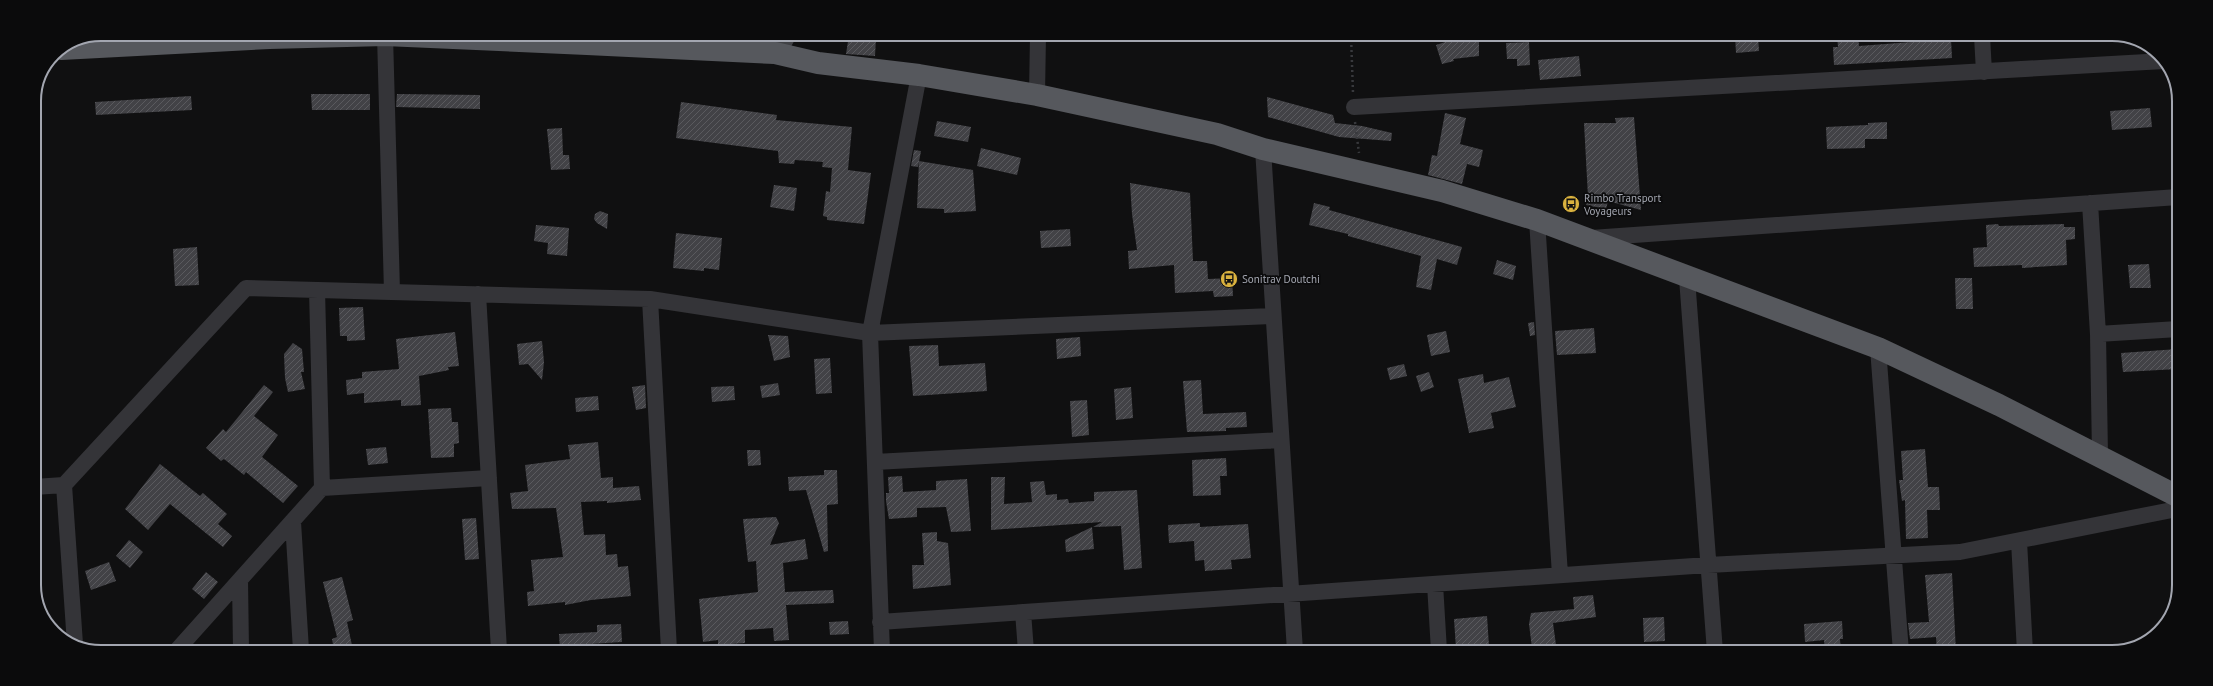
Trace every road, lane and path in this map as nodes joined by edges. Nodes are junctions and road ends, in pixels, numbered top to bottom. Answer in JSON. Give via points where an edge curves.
{"nodes":[{"id":1,"x":131,"y":41,"type":"edge"},
{"id":2,"x":385,"y":41,"type":"edge"},
{"id":3,"x":648,"y":41,"type":"edge"},
{"id":4,"x":1038,"y":41,"type":"edge"},
{"id":5,"x":1982,"y":41,"type":"edge"},
{"id":6,"x":92,"y":42,"type":"edge"},
{"id":7,"x":780,"y":44,"type":"edge"},
{"id":8,"x":2156,"y":61,"type":"edge"},
{"id":9,"x":1984,"y":72,"type":"junction"},
{"id":10,"x":919,"y":75,"type":"junction"},
{"id":11,"x":1037,"y":95,"type":"junction"},
{"id":12,"x":1354,"y":107,"type":"dead end"},
{"id":13,"x":1263,"y":150,"type":"junction"},
{"id":14,"x":2172,"y":197,"type":"edge"},
{"id":15,"x":2090,"y":203,"type":"junction"},
{"id":16,"x":1537,"y":220,"type":"junction"},
{"id":17,"x":1584,"y":239,"type":"junction"},
{"id":18,"x":1687,"y":278,"type":"junction"},
{"id":19,"x":317,"y":290,"type":"junction"},
{"id":20,"x":392,"y":292,"type":"junction"},
{"id":21,"x":478,"y":294,"type":"junction"},
{"id":22,"x":650,"y":299,"type":"junction"},
{"id":23,"x":1273,"y":316,"type":"junction"},
{"id":24,"x":2172,"y":329,"type":"edge"},
{"id":25,"x":870,"y":333,"type":"junction"},
{"id":26,"x":2098,"y":334,"type":"junction"},
{"id":27,"x":1878,"y":348,"type":"junction"},
{"id":28,"x":1281,"y":440,"type":"junction"},
{"id":29,"x":2100,"y":456,"type":"junction"},
{"id":30,"x":875,"y":462,"type":"junction"},
{"id":31,"x":489,"y":478,"type":"junction"},
{"id":32,"x":64,"y":485,"type":"junction"},
{"id":33,"x":41,"y":486,"type":"edge"},
{"id":34,"x":322,"y":488,"type":"junction"},
{"id":35,"x":2172,"y":502,"type":"edge"},
{"id":36,"x":2172,"y":506,"type":"edge"},
{"id":37,"x":293,"y":522,"type":"junction"},
{"id":38,"x":2019,"y":541,"type":"junction"},
{"id":39,"x":1894,"y":557,"type":"junction"},
{"id":40,"x":1708,"y":565,"type":"junction"},
{"id":41,"x":1560,"y":575,"type":"junction"},
{"id":42,"x":240,"y":580,"type":"junction"},
{"id":43,"x":1435,"y":584,"type":"junction"},
{"id":44,"x":1291,"y":594,"type":"junction"},
{"id":45,"x":1023,"y":612,"type":"junction"},
{"id":46,"x":880,"y":622,"type":"junction"},
{"id":47,"x":75,"y":638,"type":"edge"},
{"id":48,"x":182,"y":645,"type":"edge"},
{"id":49,"x":241,"y":645,"type":"edge"},
{"id":50,"x":301,"y":645,"type":"edge"},
{"id":51,"x":499,"y":645,"type":"edge"},
{"id":52,"x":669,"y":645,"type":"edge"},
{"id":53,"x":882,"y":645,"type":"edge"},
{"id":54,"x":1026,"y":645,"type":"edge"},
{"id":55,"x":1295,"y":645,"type":"edge"},
{"id":56,"x":1439,"y":645,"type":"edge"},
{"id":57,"x":1714,"y":645,"type":"edge"},
{"id":58,"x":1900,"y":645,"type":"edge"},
{"id":59,"x":2025,"y":645,"type":"edge"}],
"edges":[{"from":1,"to":6,"type":"highway"},
{"from":2,"to":20,"type":"street"},
{"from":3,"to":7,"type":"highway"},
{"from":4,"to":11,"type":"street"},
{"from":5,"to":9,"type":"street"},
{"from":7,"to":10,"type":"highway","via":[[818,63]]},
{"from":8,"to":9,"type":"street"},
{"from":9,"to":12,"type":"street"},
{"from":10,"to":11,"type":"highway"},
{"from":10,"to":25,"type":"street"},
{"from":11,"to":13,"type":"highway","via":[[1217,134]]},
{"from":13,"to":16,"type":"highway","via":[[1442,191]]},
{"from":13,"to":23,"type":"street"},
{"from":14,"to":15,"type":"street"},
{"from":15,"to":17,"type":"street"},
{"from":15,"to":26,"type":"street"},
{"from":16,"to":17,"type":"highway"},
{"from":16,"to":41,"type":"street"},
{"from":17,"to":18,"type":"highway"},
{"from":18,"to":27,"type":"highway"},
{"from":18,"to":40,"type":"street"},
{"from":19,"to":20,"type":"street"},
{"from":19,"to":32,"type":"street","via":[[246,288]]},
{"from":19,"to":34,"type":"street"},
{"from":20,"to":21,"type":"street"},
{"from":21,"to":22,"type":"street"},
{"from":21,"to":31,"type":"street"},
{"from":22,"to":25,"type":"street"},
{"from":22,"to":52,"type":"street"},
{"from":23,"to":25,"type":"street"},
{"from":23,"to":28,"type":"street"},
{"from":24,"to":26,"type":"street"},
{"from":25,"to":30,"type":"street"},
{"from":26,"to":29,"type":"street"},
{"from":27,"to":29,"type":"highway"},
{"from":27,"to":39,"type":"street"},
{"from":28,"to":30,"type":"street"},
{"from":28,"to":44,"type":"street"},
{"from":29,"to":35,"type":"highway"},
{"from":30,"to":46,"type":"street"},
{"from":31,"to":34,"type":"street"},
{"from":31,"to":51,"type":"street"},
{"from":32,"to":33,"type":"street"},
{"from":32,"to":47,"type":"street"},
{"from":34,"to":37,"type":"street"},
{"from":36,"to":38,"type":"street"},
{"from":37,"to":42,"type":"street"},
{"from":37,"to":50,"type":"street"},
{"from":38,"to":39,"type":"street","via":[[1960,552]]},
{"from":38,"to":59,"type":"street"},
{"from":39,"to":40,"type":"street"},
{"from":39,"to":58,"type":"street"},
{"from":40,"to":41,"type":"street"},
{"from":40,"to":57,"type":"street"},
{"from":41,"to":43,"type":"street"},
{"from":42,"to":48,"type":"street"},
{"from":42,"to":49,"type":"street"},
{"from":43,"to":44,"type":"street"},
{"from":43,"to":56,"type":"street"},
{"from":44,"to":45,"type":"street"},
{"from":44,"to":55,"type":"street"},
{"from":45,"to":46,"type":"street"},
{"from":45,"to":54,"type":"street"},
{"from":46,"to":53,"type":"street"}]}
